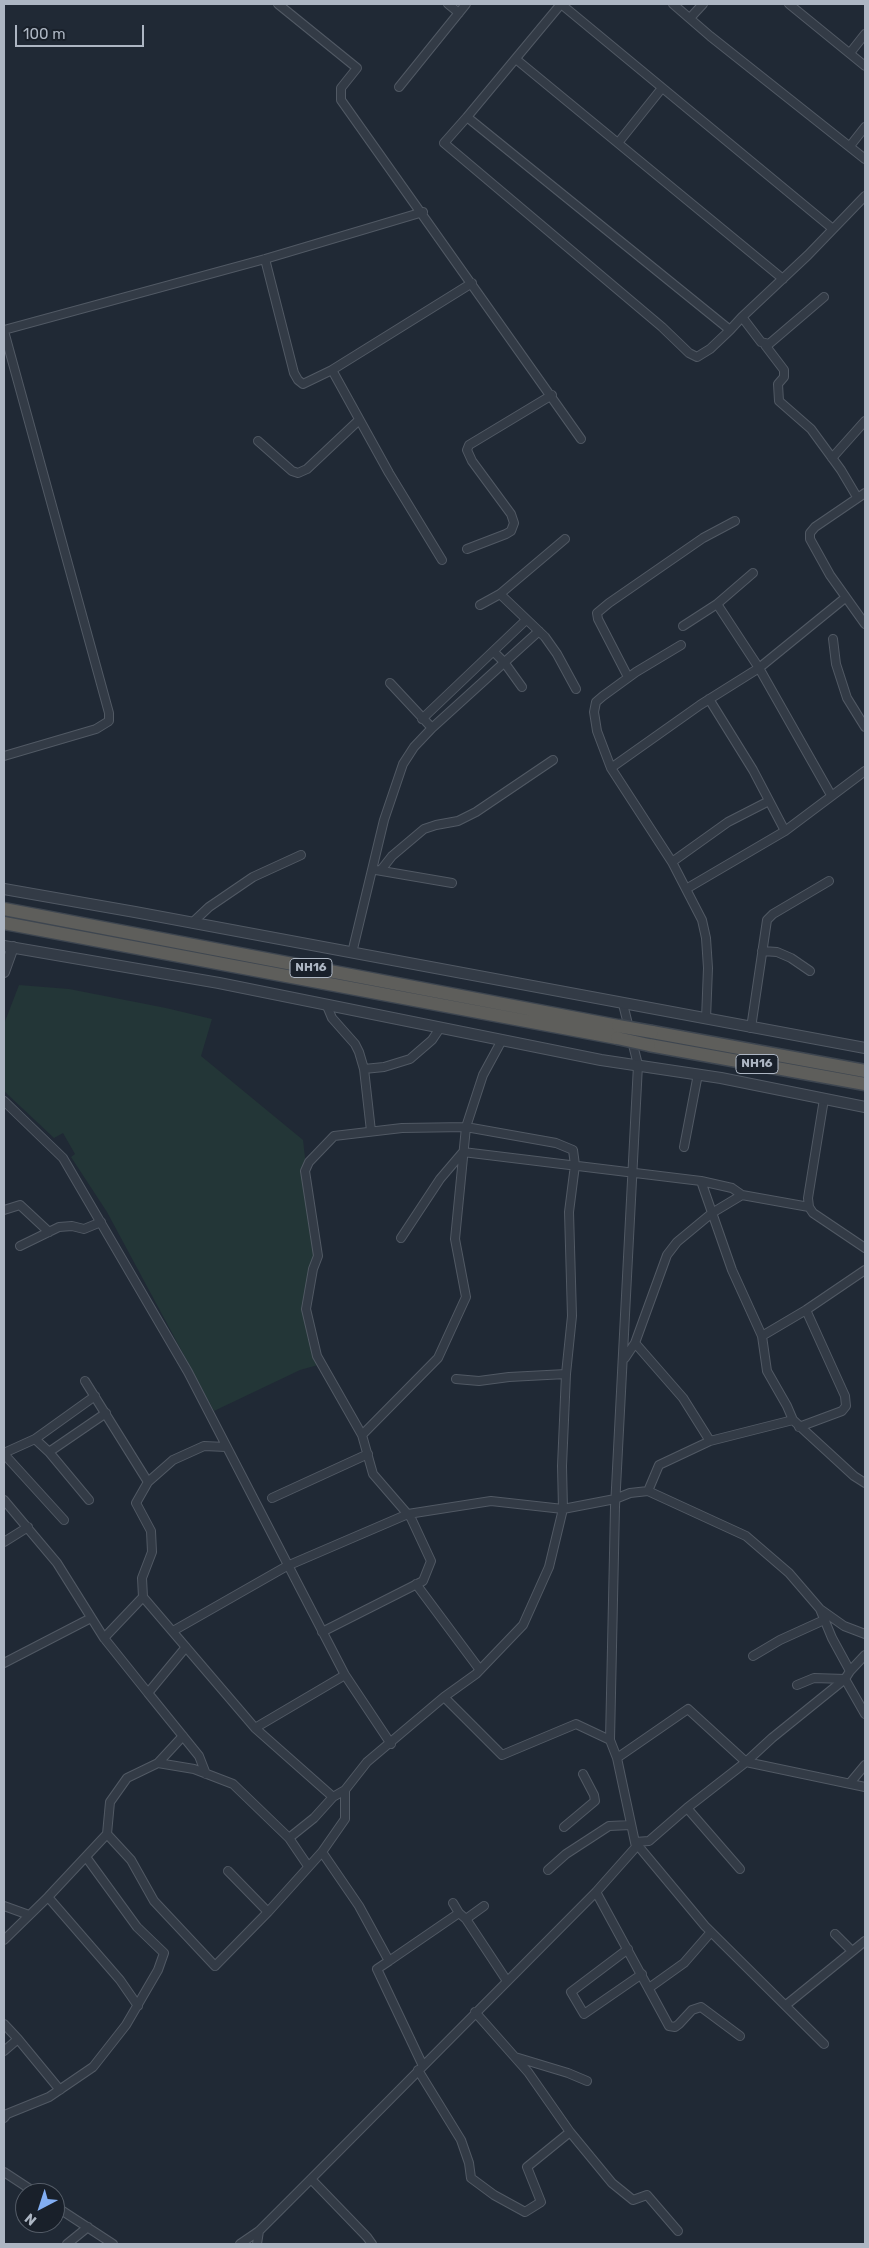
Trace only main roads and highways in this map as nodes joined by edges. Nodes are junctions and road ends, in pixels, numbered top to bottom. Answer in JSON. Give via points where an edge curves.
{"nodes":[{"id":1,"x":4,"y":910,"type":"edge"},
{"id":2,"x":4,"y":923,"type":"edge"},
{"id":3,"x":617,"y":1032,"type":"junction"},
{"id":4,"x":650,"y":1038,"type":"junction"},
{"id":5,"x":865,"y":1071,"type":"edge"},
{"id":6,"x":865,"y":1084,"type":"edge"}],
"edges":[{"from":1,"to":3,"type":"highway","number":"NH16"},
{"from":2,"to":3,"type":"highway","number":"NH16"},
{"from":3,"to":4,"type":"highway","number":"NH16","bridge":true},
{"from":4,"to":5,"type":"highway","number":"NH16"},
{"from":4,"to":6,"type":"highway","number":"NH16"}]}
